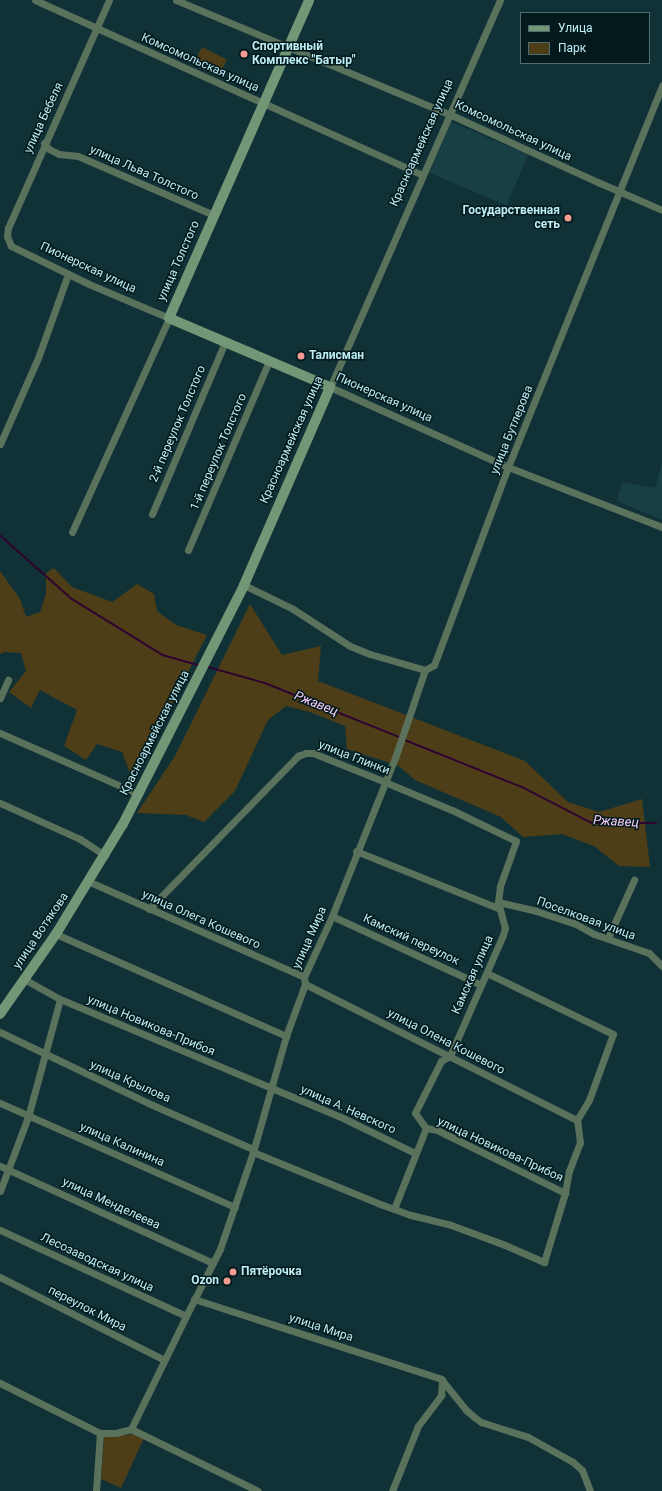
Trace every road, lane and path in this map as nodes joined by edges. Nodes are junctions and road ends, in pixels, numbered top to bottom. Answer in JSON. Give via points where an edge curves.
{"nodes":[{"id":1,"x":35,"y":0,"type":"edge"},
{"id":2,"x":109,"y":0,"type":"edge"},
{"id":3,"x":176,"y":0,"type":"edge"},
{"id":4,"x":309,"y":0,"type":"edge"},
{"id":5,"x":500,"y":0,"type":"edge"},
{"id":6,"x":98,"y":28,"type":"junction"},
{"id":7,"x":288,"y":48,"type":"junction"},
{"id":8,"x":662,"y":85,"type":"edge"},
{"id":9,"x":263,"y":103,"type":"junction"},
{"id":10,"x":450,"y":114,"type":"junction"},
{"id":11,"x":44,"y":144,"type":"junction"},
{"id":12,"x":422,"y":175,"type":"junction"},
{"id":13,"x":620,"y":192,"type":"junction"},
{"id":14,"x":662,"y":210,"type":"edge"},
{"id":15,"x":214,"y":215,"type":"junction"},
{"id":16,"x":11,"y":246,"type":"joint"},
{"id":17,"x":68,"y":274,"type":"junction"},
{"id":18,"x":169,"y":318,"type":"junction"},
{"id":19,"x":225,"y":342,"type":"junction"},
{"id":20,"x":269,"y":361,"type":"junction"},
{"id":21,"x":330,"y":387,"type":"junction"},
{"id":22,"x":0,"y":444,"type":"edge"},
{"id":23,"x":508,"y":467,"type":"junction"},
{"id":24,"x":152,"y":514,"type":"dead end"},
{"id":25,"x":662,"y":527,"type":"edge"},
{"id":26,"x":72,"y":532,"type":"dead end"},
{"id":27,"x":188,"y":550,"type":"dead end"},
{"id":28,"x":244,"y":584,"type":"junction"},
{"id":29,"x":425,"y":670,"type":"junction"},
{"id":30,"x":8,"y":680,"type":"dead end"},
{"id":31,"x":0,"y":698,"type":"edge"},
{"id":32,"x":0,"y":733,"type":"edge"},
{"id":33,"x":385,"y":782,"type":"junction"},
{"id":34,"x":139,"y":794,"type":"junction"},
{"id":35,"x":0,"y":803,"type":"edge"},
{"id":36,"x":356,"y":852,"type":"junction"},
{"id":37,"x":105,"y":855,"type":"junction"},
{"id":38,"x":634,"y":880,"type":"dead end"},
{"id":39,"x":90,"y":882,"type":"junction"},
{"id":40,"x":498,"y":905,"type":"junction"},
{"id":41,"x":149,"y":909,"type":"junction"},
{"id":42,"x":332,"y":916,"type":"junction"},
{"id":43,"x":56,"y":934,"type":"junction"},
{"id":44,"x":608,"y":938,"type":"junction"},
{"id":45,"x":662,"y":966,"type":"edge"},
{"id":46,"x":487,"y":973,"type":"junction"},
{"id":47,"x":24,"y":979,"type":"junction"},
{"id":48,"x":304,"y":980,"type":"junction"},
{"id":49,"x":481,"y":985,"type":"junction"},
{"id":50,"x":60,"y":999,"type":"junction"},
{"id":51,"x":0,"y":1014,"type":"edge"},
{"id":52,"x":0,"y":1032,"type":"edge"},
{"id":53,"x":286,"y":1036,"type":"junction"},
{"id":54,"x":44,"y":1054,"type":"junction"},
{"id":55,"x":450,"y":1056,"type":"junction"},
{"id":56,"x":270,"y":1089,"type":"junction"},
{"id":57,"x":0,"y":1103,"type":"edge"},
{"id":58,"x":28,"y":1116,"type":"junction"},
{"id":59,"x":577,"y":1120,"type":"junction"},
{"id":60,"x":426,"y":1128,"type":"junction"},
{"id":61,"x":253,"y":1150,"type":"junction"},
{"id":62,"x":415,"y":1153,"type":"junction"},
{"id":63,"x":0,"y":1166,"type":"edge"},
{"id":64,"x":8,"y":1169,"type":"junction"},
{"id":65,"x":0,"y":1191,"type":"edge"},
{"id":66,"x":565,"y":1193,"type":"junction"},
{"id":67,"x":235,"y":1207,"type":"junction"},
{"id":68,"x":394,"y":1209,"type":"junction"},
{"id":69,"x":0,"y":1230,"type":"edge"},
{"id":70,"x":213,"y":1263,"type":"junction"},
{"id":71,"x":0,"y":1278,"type":"edge"},
{"id":72,"x":194,"y":1299,"type":"junction"},
{"id":73,"x":186,"y":1316,"type":"junction"},
{"id":74,"x":164,"y":1360,"type":"junction"},
{"id":75,"x":442,"y":1379,"type":"junction"},
{"id":76,"x":0,"y":1383,"type":"edge"},
{"id":77,"x":132,"y":1429,"type":"junction"},
{"id":78,"x":100,"y":1432,"type":"junction"},
{"id":79,"x":96,"y":1491,"type":"edge"},
{"id":80,"x":258,"y":1491,"type":"edge"},
{"id":81,"x":392,"y":1491,"type":"edge"},
{"id":82,"x":590,"y":1491,"type":"edge"}],
"edges":[{"from":1,"to":6,"type":"street","name":"Комсомольская улица"},
{"from":2,"to":6,"type":"street","name":"улица Бебеля"},
{"from":3,"to":7,"type":"street","name":"Комсомольская улица"},
{"from":4,"to":7,"type":"street","name":"улица Толстого"},
{"from":5,"to":10,"type":"street","name":"Красноармейская улица"},
{"from":6,"to":9,"type":"street","name":"Комсомольская улица"},
{"from":6,"to":11,"type":"street","name":"улица Бебеля"},
{"from":7,"to":9,"type":"street","name":"улица Толстого"},
{"from":7,"to":10,"type":"street","name":"Комсомольская улица"},
{"from":8,"to":13,"type":"street","name":"улица Бутлерова"},
{"from":9,"to":12,"type":"street","name":"Комсомольская улица"},
{"from":9,"to":15,"type":"street","name":"улица Толстого"},
{"from":10,"to":12,"type":"street","name":"Красноармейская улица"},
{"from":10,"to":13,"type":"street","name":"Комсомольская улица"},
{"from":11,"to":15,"type":"street","name":"улица Льва Толстого","via":[[60,154],[78,156]]},
{"from":11,"to":16,"type":"street","name":"улица Бебеля","via":[[8,228],[7,236]]},
{"from":12,"to":21,"type":"street","name":"Красноармейская улица"},
{"from":13,"to":14,"type":"street","name":"Комсомольская улица"},
{"from":13,"to":23,"type":"street","name":"улица Бутлерова"},
{"from":15,"to":18,"type":"street","name":"улица Толстого"},
{"from":16,"to":17,"type":"street","name":"Пионерская улица"},
{"from":17,"to":18,"type":"street","name":"Пионерская улица"},
{"from":17,"to":22,"type":"street","via":[[38,358]]},
{"from":18,"to":19,"type":"street","name":"Пионерская улица"},
{"from":18,"to":26,"type":"street","name":"улица Толстого"},
{"from":19,"to":20,"type":"street","name":"Пионерская улица"},
{"from":19,"to":24,"type":"street","name":"2-й переулок Толстого"},
{"from":20,"to":21,"type":"street","name":"Пионерская улица"},
{"from":20,"to":27,"type":"street","name":"1-й переулок Толстого"},
{"from":21,"to":23,"type":"street","name":"Пионерская улица"},
{"from":21,"to":28,"type":"street","name":"Красноармейская улица"},
{"from":23,"to":25,"type":"street","name":"Пионерская улица"},
{"from":23,"to":29,"type":"street","name":"улица Бутлерова","via":[[434,665]]},
{"from":28,"to":29,"type":"street","via":[[293,608],[350,646]]},
{"from":28,"to":34,"type":"street","name":"Красноармейская улица"},
{"from":29,"to":33,"type":"street","name":"улица Бутлерова"},
{"from":30,"to":31,"type":"street"},
{"from":32,"to":34,"type":"street"},
{"from":33,"to":36,"type":"street","name":"улица Мира"},
{"from":33,"to":40,"type":"street","name":"улица Глинки","via":[[516,841],[500,886]]},
{"from":33,"to":41,"type":"street","name":"улица Глинки","via":[[313,753],[298,756]]},
{"from":34,"to":37,"type":"street","name":"Красноармейская улица"},
{"from":35,"to":37,"type":"street","via":[[80,839]]},
{"from":36,"to":40,"type":"street","name":"Поселковая улица"},
{"from":36,"to":42,"type":"street","name":"улица Мира"},
{"from":37,"to":39,"type":"street","name":"Красноармейская улица"},
{"from":38,"to":44,"type":"street"},
{"from":39,"to":41,"type":"street","name":"улица Олега Кошевого"},
{"from":39,"to":43,"type":"street","name":"улица Вотякова"},
{"from":40,"to":44,"type":"street","name":"Поселковая улица","via":[[536,911],[574,923]]},
{"from":40,"to":46,"type":"street","name":"Камская улица","via":[[505,928]]},
{"from":41,"to":48,"type":"street","name":"улица Олега Кошевого"},
{"from":42,"to":48,"type":"street","name":"улица Мира"},
{"from":42,"to":49,"type":"street","name":"Камский переулок"},
{"from":43,"to":47,"type":"street","name":"улица Вотякова"},
{"from":43,"to":53,"type":"street"},
{"from":44,"to":45,"type":"street","name":"Поселковая улица","via":[[649,953]]},
{"from":46,"to":49,"type":"street","name":"Камская улица"},
{"from":46,"to":59,"type":"street","via":[[613,1034],[589,1100]]},
{"from":47,"to":50,"type":"street","name":"улица Новикова-Прибоя"},
{"from":47,"to":51,"type":"street","name":"улица Вотякова"},
{"from":48,"to":53,"type":"street","name":"улица Мира"},
{"from":48,"to":55,"type":"street","name":"улица Олена Кошевого"},
{"from":49,"to":55,"type":"street","name":"Камская улица"},
{"from":50,"to":54,"type":"street"},
{"from":50,"to":56,"type":"street","name":"улица Новикова-Прибоя"},
{"from":52,"to":54,"type":"street","name":"улица Крылова"},
{"from":53,"to":56,"type":"street","name":"улица Мира"},
{"from":54,"to":58,"type":"street"},
{"from":54,"to":61,"type":"street","name":"улица Крылова"},
{"from":55,"to":59,"type":"street","name":"улица Олена Кошевого"},
{"from":55,"to":60,"type":"street","via":[[441,1061],[415,1113]]},
{"from":56,"to":61,"type":"street","name":"улица Мира"},
{"from":56,"to":62,"type":"street","name":"улица А. Невского","via":[[345,1119]]},
{"from":57,"to":58,"type":"street","name":"улица Калинина"},
{"from":58,"to":64,"type":"street"},
{"from":58,"to":67,"type":"street","name":"улица Калинина"},
{"from":59,"to":66,"type":"street","via":[[580,1143],[569,1171]]},
{"from":60,"to":62,"type":"street"},
{"from":60,"to":66,"type":"street","name":"улица Новикова-Прибоя","via":[[437,1130]]},
{"from":61,"to":67,"type":"street","name":"улица Мира"},
{"from":61,"to":68,"type":"street"},
{"from":62,"to":68,"type":"street"},
{"from":63,"to":64,"type":"street","name":"улица Менделеева"},
{"from":64,"to":65,"type":"street"},
{"from":64,"to":70,"type":"street","name":"улица Менделеева"},
{"from":66,"to":68,"type":"street","via":[[544,1262],[451,1225]]},
{"from":67,"to":70,"type":"street","name":"улица Мира"},
{"from":69,"to":73,"type":"street","name":"Лесозаводская улица"},
{"from":70,"to":72,"type":"street","name":"улица Мира"},
{"from":71,"to":74,"type":"street","name":"переулок Мира"},
{"from":72,"to":73,"type":"street","name":"улица Мира"},
{"from":72,"to":75,"type":"street","name":"улица Мира"},
{"from":73,"to":74,"type":"street","name":"улица Мира"},
{"from":74,"to":77,"type":"street","name":"улица Мира"},
{"from":75,"to":81,"type":"street","via":[[441,1395],[418,1426]]},
{"from":75,"to":82,"type":"street","via":[[474,1418],[528,1437],[573,1462],[582,1470]]},
{"from":76,"to":78,"type":"street"},
{"from":77,"to":78,"type":"street","via":[[116,1433]]},
{"from":77,"to":80,"type":"street"},
{"from":78,"to":79,"type":"street"}]}
